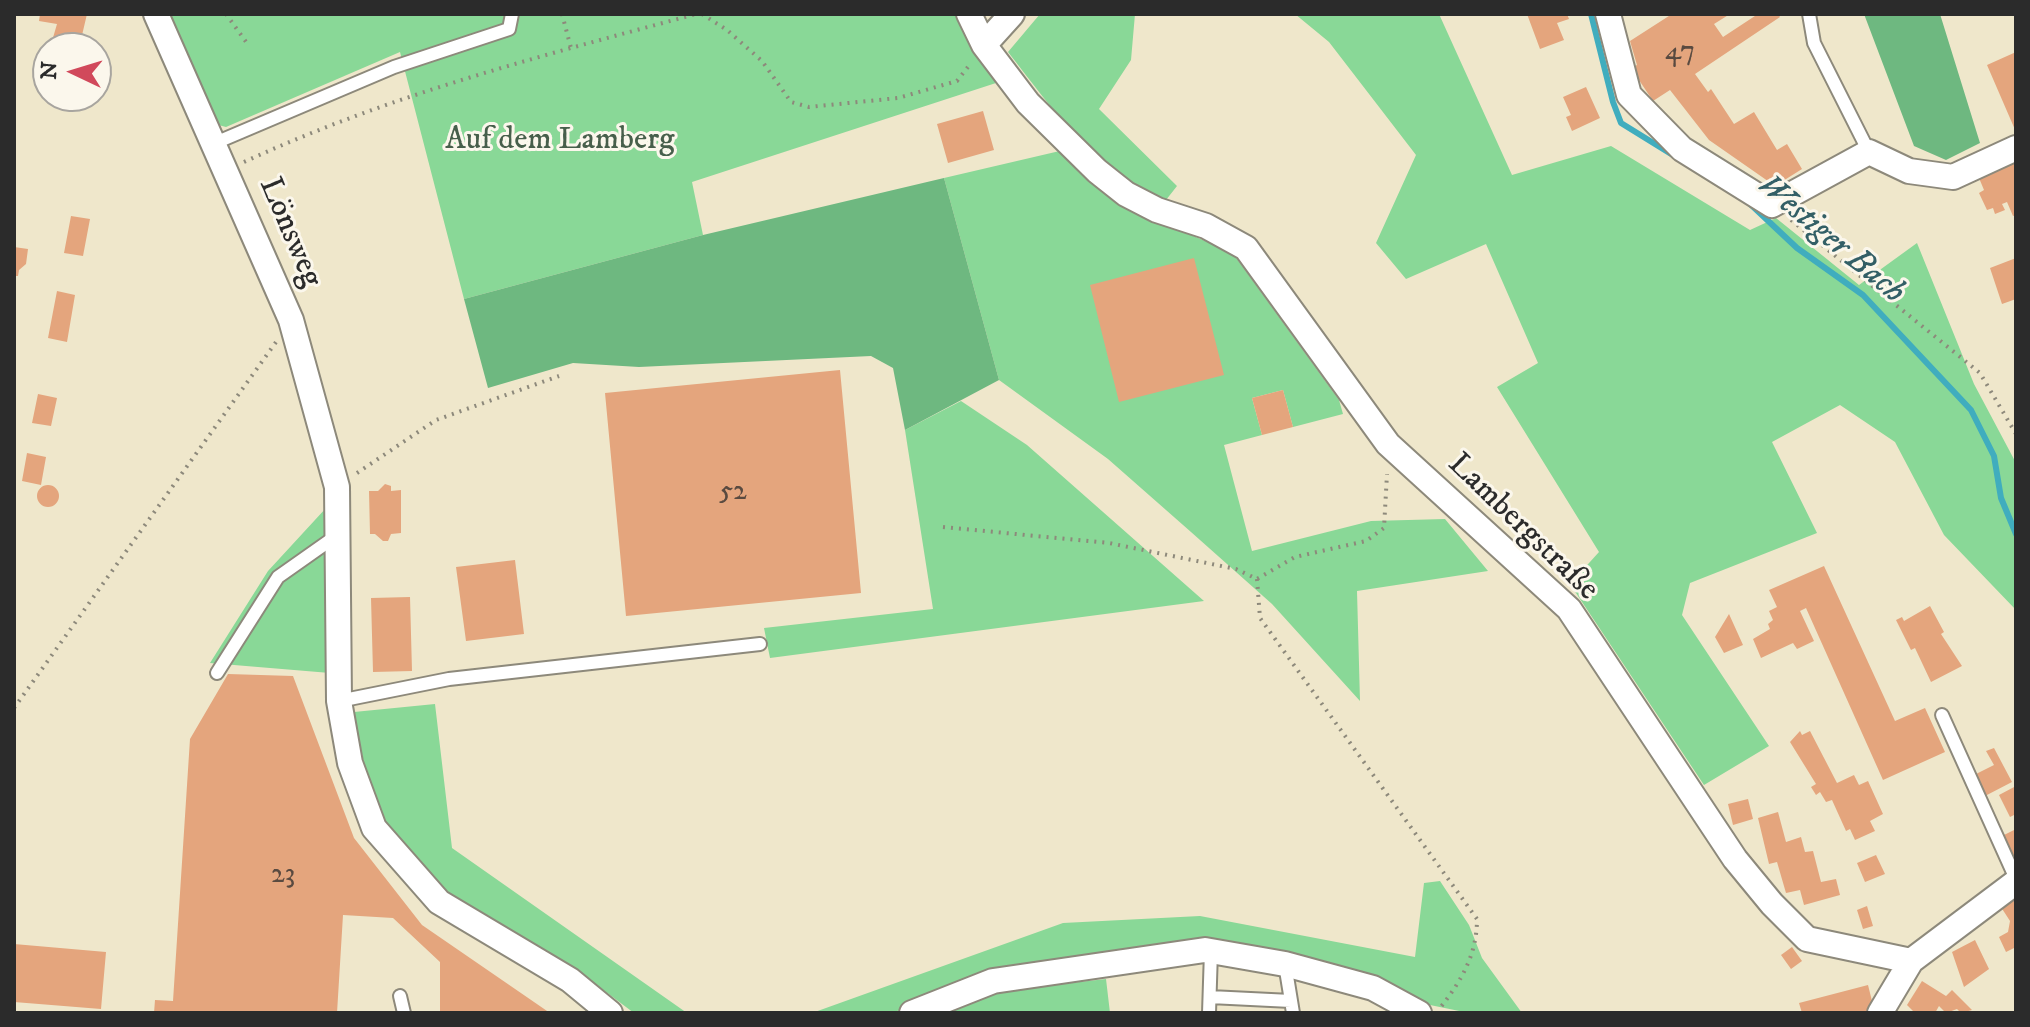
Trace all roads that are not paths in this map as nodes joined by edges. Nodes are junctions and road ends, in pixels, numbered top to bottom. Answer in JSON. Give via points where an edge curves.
{"nodes":[{"id":1,"x":156,"y":14,"type":"edge"},
{"id":2,"x":512,"y":14,"type":"edge"},
{"id":3,"x":969,"y":14,"type":"edge"},
{"id":4,"x":1012,"y":14,"type":"edge"},
{"id":5,"x":1608,"y":14,"type":"edge"},
{"id":6,"x":1809,"y":14,"type":"edge"},
{"id":7,"x":984,"y":45,"type":"junction"},
{"id":8,"x":215,"y":143,"type":"junction"},
{"id":9,"x":2016,"y":148,"type":"edge"},
{"id":10,"x":1869,"y":152,"type":"junction"},
{"id":11,"x":339,"y":534,"type":"junction"},
{"id":12,"x":760,"y":644,"type":"dead end"},
{"id":13,"x":217,"y":673,"type":"dead end"},
{"id":14,"x":339,"y":701,"type":"junction"},
{"id":15,"x":1942,"y":715,"type":"dead end"},
{"id":16,"x":2016,"y":880,"type":"edge"},
{"id":17,"x":1211,"y":951,"type":"junction"},
{"id":18,"x":1911,"y":961,"type":"junction"},
{"id":19,"x":1285,"y":964,"type":"junction"},
{"id":20,"x":400,"y":996,"type":"dead end"},
{"id":21,"x":1210,"y":997,"type":"junction"},
{"id":22,"x":1292,"y":1007,"type":"edge"},
{"id":23,"x":404,"y":1013,"type":"edge"},
{"id":24,"x":610,"y":1013,"type":"edge"},
{"id":25,"x":912,"y":1013,"type":"edge"},
{"id":26,"x":1209,"y":1013,"type":"edge"},
{"id":27,"x":1419,"y":1013,"type":"edge"},
{"id":28,"x":1880,"y":1013,"type":"edge"}],
"edges":[{"from":1,"to":8,"type":"street","name":"Lönsweg"},
{"from":2,"to":8,"type":"lane","via":[[509,29],[394,67]]},
{"from":3,"to":7,"type":"street","name":"Lambergstraße"},
{"from":4,"to":7,"type":"street"},
{"from":5,"to":10,"type":"street","via":[[1629,95],[1682,149],[1772,205]]},
{"from":6,"to":10,"type":"lane","via":[[1814,43]]},
{"from":7,"to":18,"type":"street","name":"Lambergstraße","via":[[1028,103],[1126,194],[1246,248],[1388,444],[1569,609],[1735,859],[1807,939]]},
{"from":8,"to":11,"type":"street","name":"Lönsweg","via":[[291,320],[337,487]]},
{"from":9,"to":10,"type":"street","via":[[1953,177],[1909,171]]},
{"from":11,"to":13,"type":"lane","via":[[278,577]]},
{"from":11,"to":14,"type":"street","name":"Lönsweg"},
{"from":12,"to":14,"type":"lane","via":[[449,679]]},
{"from":14,"to":24,"type":"street","name":"Lönsweg","via":[[350,763],[374,828],[439,902],[570,980]]},
{"from":15,"to":16,"type":"lane"},
{"from":16,"to":18,"type":"street"},
{"from":17,"to":19,"type":"street"},
{"from":17,"to":21,"type":"lane"},
{"from":17,"to":25,"type":"street","via":[[993,981]]},
{"from":18,"to":28,"type":"street"},
{"from":19,"to":22,"type":"lane"},
{"from":19,"to":27,"type":"street","via":[[1373,988]]},
{"from":20,"to":23,"type":"lane"},
{"from":21,"to":22,"type":"lane"},
{"from":21,"to":26,"type":"lane"}]}
